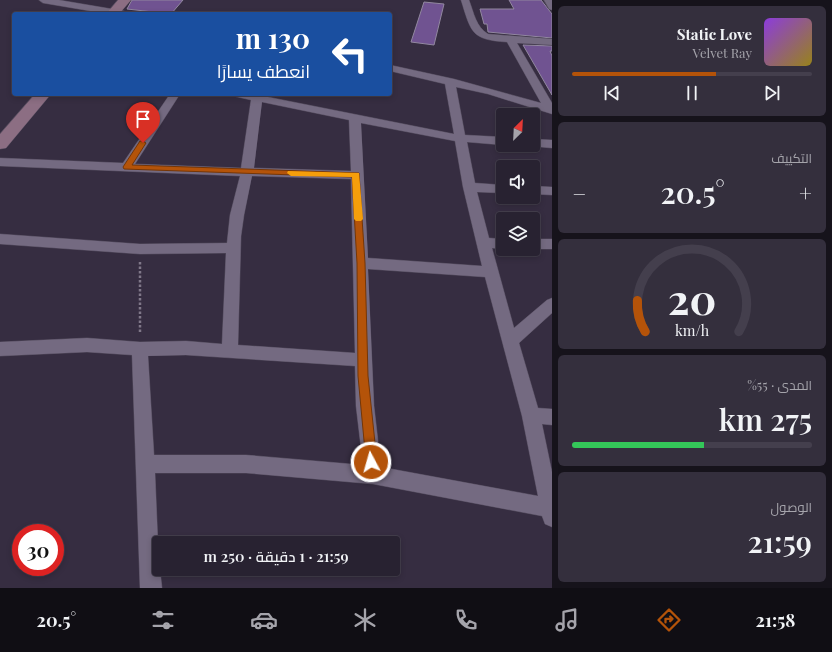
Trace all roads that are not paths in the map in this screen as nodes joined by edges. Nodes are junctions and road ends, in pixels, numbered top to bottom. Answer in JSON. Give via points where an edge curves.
{"nodes":[{"id":1,"x":43,"y":0,"type":"edge"},
{"id":2,"x":125,"y":0,"type":"edge"},
{"id":3,"x":465,"y":0,"type":"edge"},
{"id":4,"x":548,"y":0,"type":"edge"},
{"id":5,"x":552,"y":6,"type":"edge"},
{"id":6,"x":111,"y":12,"type":"edge"},
{"id":7,"x":118,"y":12,"type":"edge"},
{"id":8,"x":510,"y":39,"type":"junction"},
{"id":9,"x":552,"y":42,"type":"edge"},
{"id":10,"x":392,"y":68,"type":"edge"},
{"id":11,"x":450,"y":81,"type":"junction"},
{"id":12,"x":41,"y":96,"type":"edge"},
{"id":13,"x":174,"y":96,"type":"edge"},
{"id":14,"x":247,"y":96,"type":"edge"},
{"id":15,"x":257,"y":98,"type":"junction"},
{"id":16,"x":552,"y":110,"type":"edge"},
{"id":17,"x":355,"y":119,"type":"junction"},
{"id":18,"x":460,"y":139,"type":"junction"},
{"id":19,"x":496,"y":141,"type":"edge"},
{"id":20,"x":540,"y":143,"type":"edge"},
{"id":21,"x":0,"y":144,"type":"edge"},
{"id":22,"x":552,"y":144,"type":"edge"},
{"id":23,"x":0,"y":162,"type":"edge"},
{"id":24,"x":127,"y":167,"type":"junction"},
{"id":25,"x":246,"y":172,"type":"junction"},
{"id":26,"x":356,"y":175,"type":"junction"},
{"id":27,"x":469,"y":187,"type":"junction"},
{"id":28,"x":496,"y":189,"type":"edge"},
{"id":29,"x":540,"y":190,"type":"edge"},
{"id":30,"x":552,"y":191,"type":"edge"},
{"id":31,"x":0,"y":242,"type":"edge"},
{"id":32,"x":483,"y":243,"type":"junction"},
{"id":33,"x":496,"y":244,"type":"edge"},
{"id":34,"x":540,"y":244,"type":"edge"},
{"id":35,"x":552,"y":244,"type":"edge"},
{"id":36,"x":234,"y":248,"type":"junction"},
{"id":37,"x":361,"y":263,"type":"junction"},
{"id":38,"x":491,"y":272,"type":"junction"},
{"id":39,"x":552,"y":304,"type":"edge"},
{"id":40,"x":511,"y":340,"type":"junction"},
{"id":41,"x":0,"y":349,"type":"edge"},
{"id":42,"x":140,"y":349,"type":"junction"},
{"id":43,"x":230,"y":351,"type":"junction"},
{"id":44,"x":363,"y":360,"type":"junction"},
{"id":45,"x":531,"y":416,"type":"junction"},
{"id":46,"x":552,"y":417,"type":"edge"},
{"id":47,"x":145,"y":464,"type":"junction"},
{"id":48,"x":373,"y":475,"type":"junction"},
{"id":49,"x":551,"y":512,"type":"edge"},
{"id":50,"x":151,"y":588,"type":"edge"}],
"edges":[{"from":1,"to":6,"type":"street"},
{"from":2,"to":7,"type":"street"},
{"from":3,"to":8,"type":"street","via":[[480,34]]},
{"from":4,"to":5,"type":"street"},
{"from":8,"to":9,"type":"street"},
{"from":8,"to":16,"type":"street","via":[[529,76]]},
{"from":10,"to":11,"type":"street"},
{"from":11,"to":16,"type":"street"},
{"from":11,"to":18,"type":"street"},
{"from":12,"to":21,"type":"street"},
{"from":13,"to":24,"type":"street"},
{"from":14,"to":15,"type":"street"},
{"from":15,"to":17,"type":"street"},
{"from":15,"to":25,"type":"street"},
{"from":17,"to":18,"type":"street"},
{"from":17,"to":26,"type":"street"},
{"from":18,"to":19,"type":"street"},
{"from":18,"to":27,"type":"street"},
{"from":20,"to":22,"type":"street"},
{"from":23,"to":24,"type":"street"},
{"from":24,"to":25,"type":"street"},
{"from":25,"to":26,"type":"street"},
{"from":25,"to":36,"type":"street","via":[[237,215]]},
{"from":26,"to":37,"type":"street"},
{"from":27,"to":28,"type":"street"},
{"from":27,"to":32,"type":"street"},
{"from":29,"to":30,"type":"street"},
{"from":31,"to":36,"type":"street","via":[[140,249]]},
{"from":32,"to":33,"type":"street"},
{"from":32,"to":38,"type":"street"},
{"from":34,"to":35,"type":"street"},
{"from":36,"to":43,"type":"street"},
{"from":37,"to":38,"type":"street"},
{"from":37,"to":44,"type":"street"},
{"from":38,"to":40,"type":"street"},
{"from":39,"to":40,"type":"street"},
{"from":40,"to":45,"type":"street"},
{"from":41,"to":42,"type":"street","via":[[87,346]]},
{"from":42,"to":43,"type":"street","via":[[186,348]]},
{"from":42,"to":47,"type":"street"},
{"from":43,"to":44,"type":"street"},
{"from":44,"to":48,"type":"street"},
{"from":45,"to":46,"type":"street"},
{"from":45,"to":49,"type":"street"},
{"from":47,"to":48,"type":"street","via":[[246,464]]},
{"from":47,"to":50,"type":"street"},
{"from":48,"to":49,"type":"street"}]}
